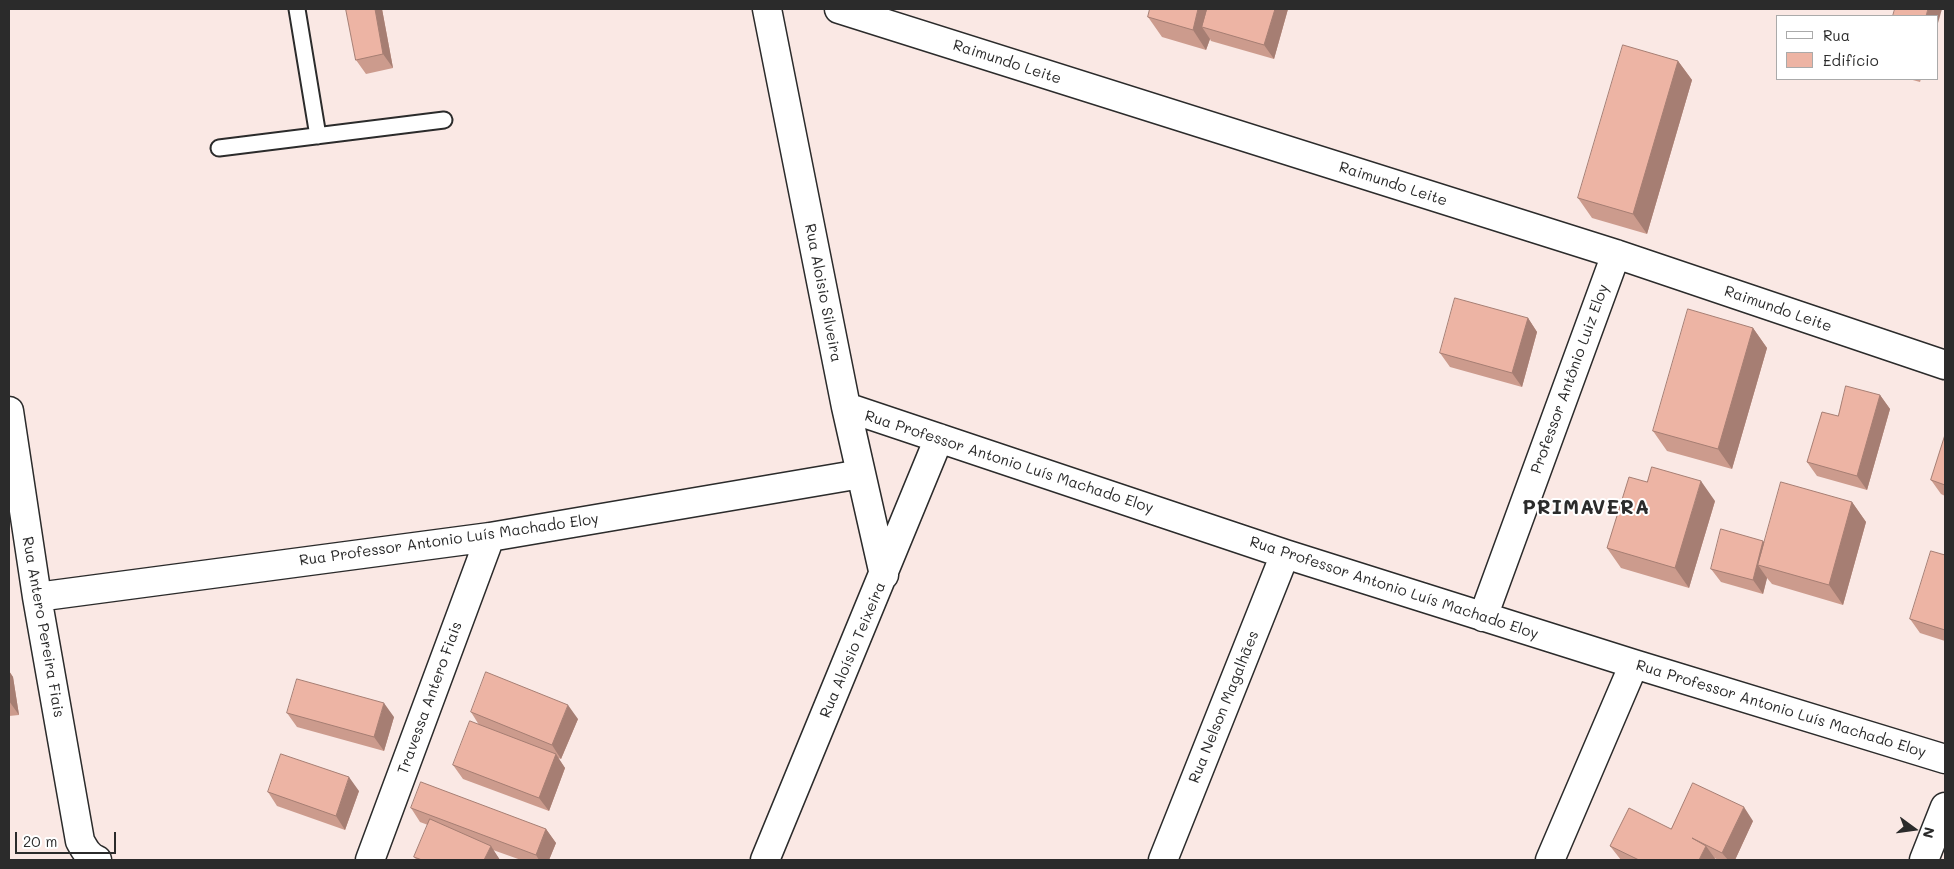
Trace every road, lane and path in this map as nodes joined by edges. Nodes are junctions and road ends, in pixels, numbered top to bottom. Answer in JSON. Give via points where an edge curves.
{"nodes":[{"id":1,"x":297,"y":9,"type":"edge"},
{"id":2,"x":767,"y":9,"type":"edge"},
{"id":3,"x":839,"y":9,"type":"edge"},
{"id":4,"x":444,"y":120,"type":"dead end"},
{"id":5,"x":318,"y":136,"type":"junction"},
{"id":6,"x":219,"y":148,"type":"dead end"},
{"id":7,"x":1616,"y":254,"type":"junction"},
{"id":8,"x":1945,"y":365,"type":"edge"},
{"id":9,"x":846,"y":407,"type":"junction"},
{"id":10,"x":9,"y":411,"type":"edge"},
{"id":11,"x":939,"y":438,"type":"junction"},
{"id":12,"x":861,"y":474,"type":"junction"},
{"id":13,"x":490,"y":537,"type":"junction"},
{"id":14,"x":1285,"y":554,"type":"junction"},
{"id":15,"x":884,"y":576,"type":"junction"},
{"id":16,"x":37,"y":597,"type":"junction"},
{"id":17,"x":1483,"y":617,"type":"junction"},
{"id":18,"x":1634,"y":664,"type":"junction"},
{"id":19,"x":1945,"y":759,"type":"edge"},
{"id":20,"x":1945,"y":807,"type":"edge"},
{"id":21,"x":89,"y":851,"type":"edge"},
{"id":22,"x":370,"y":860,"type":"edge"},
{"id":23,"x":765,"y":860,"type":"edge"},
{"id":24,"x":1163,"y":860,"type":"edge"},
{"id":25,"x":1550,"y":860,"type":"edge"},
{"id":26,"x":1924,"y":860,"type":"edge"}],
"edges":[{"from":1,"to":5,"type":"lane"},
{"from":2,"to":9,"type":"street","name":"Rua Aloisio Silveira"},
{"from":3,"to":7,"type":"street","name":"Raimundo Leite"},
{"from":4,"to":5,"type":"lane"},
{"from":5,"to":6,"type":"lane"},
{"from":7,"to":8,"type":"street","name":"Raimundo Leite"},
{"from":7,"to":17,"type":"street","name":"Professor Antônio Luiz Eloy"},
{"from":9,"to":11,"type":"street","name":"Rua Professor Antonio Luís Machado Eloy"},
{"from":9,"to":12,"type":"street","name":"Rua Aloisio Silveira"},
{"from":10,"to":16,"type":"street","name":"Rua Antero Pereira Fiais"},
{"from":11,"to":14,"type":"street","name":"Rua Professor Antonio Luís Machado Eloy"},
{"from":11,"to":15,"type":"street","name":"Rua Aloísio Teixeira"},
{"from":12,"to":13,"type":"street","name":"Rua Professor Antonio Luís Machado Eloy"},
{"from":12,"to":15,"type":"street","name":"Rua Aloisio Silveira"},
{"from":13,"to":16,"type":"street","name":"Rua Professor Antonio Luís Machado Eloy"},
{"from":13,"to":22,"type":"street","name":"Travessa Antero Fiais"},
{"from":14,"to":17,"type":"street","name":"Rua Professor Antonio Luís Machado Eloy"},
{"from":14,"to":24,"type":"street","name":"Rua Nelson Magalhães"},
{"from":15,"to":23,"type":"street","name":"Rua Aloísio Teixeira"},
{"from":16,"to":21,"type":"street","name":"Rua Antero Pereira Fiais"},
{"from":17,"to":18,"type":"street","name":"Rua Professor Antonio Luís Machado Eloy"},
{"from":18,"to":19,"type":"street","name":"Rua Professor Antonio Luís Machado Eloy"},
{"from":18,"to":25,"type":"street"},
{"from":20,"to":26,"type":"street"}]}
